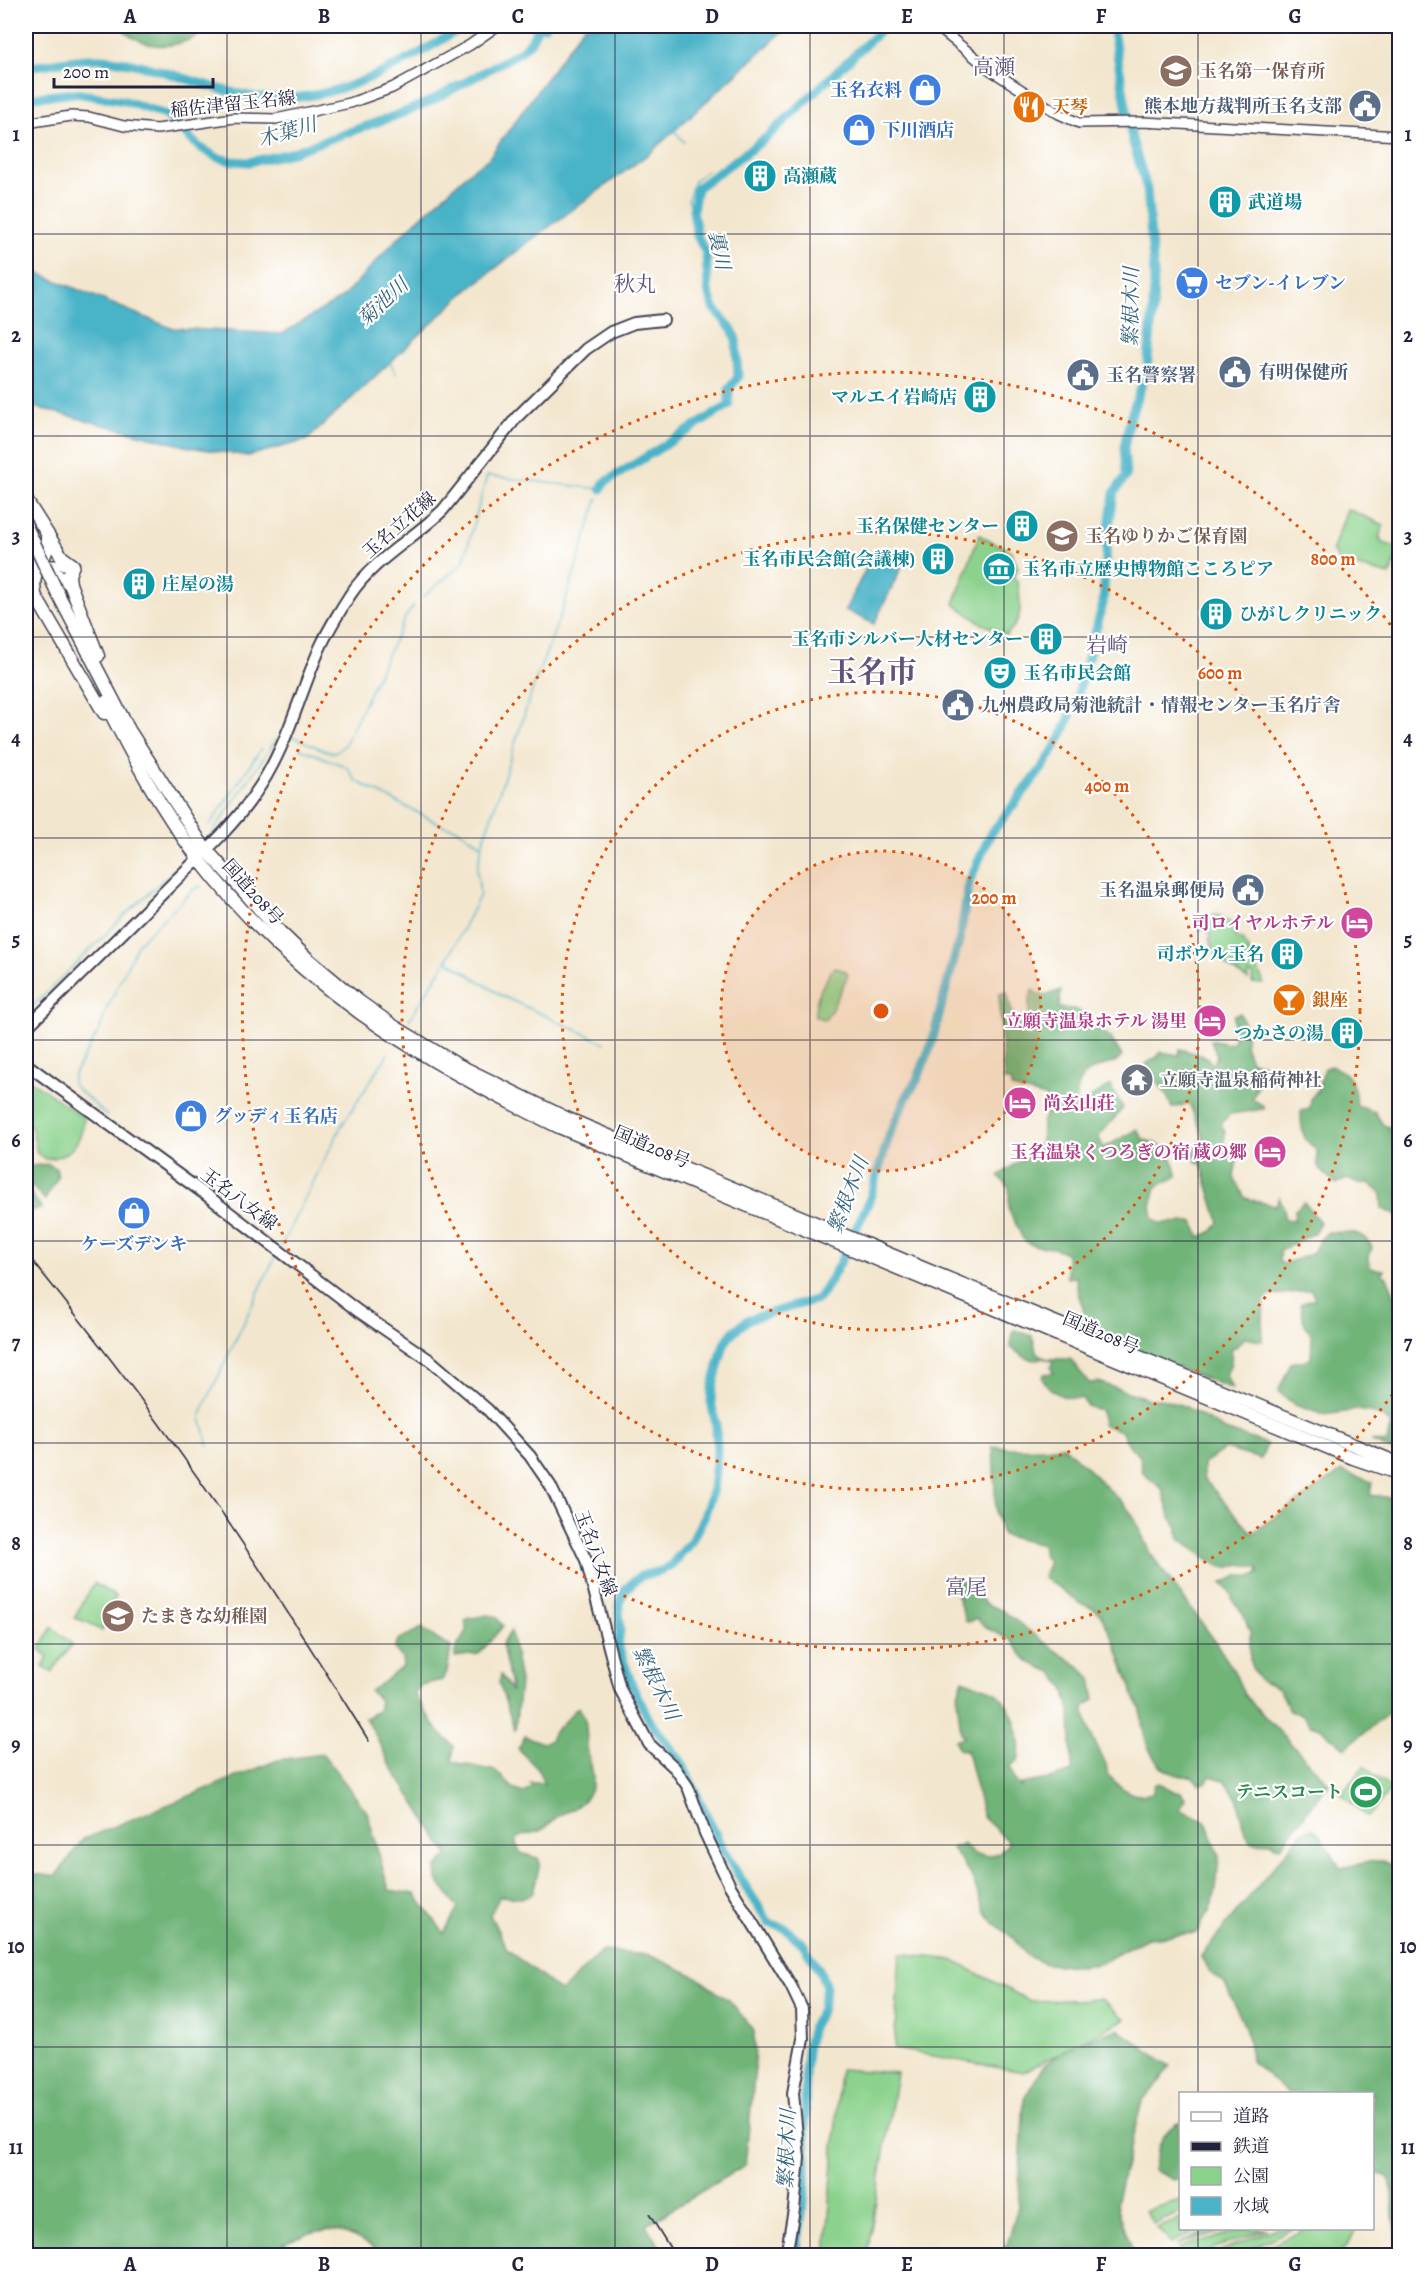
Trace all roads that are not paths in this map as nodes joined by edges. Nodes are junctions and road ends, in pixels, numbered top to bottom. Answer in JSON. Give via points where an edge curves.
{"nodes":[{"id":1,"x":497,"y":26,"type":"edge"},
{"id":2,"x":936,"y":26,"type":"edge"},
{"id":3,"x":26,"y":123,"type":"edge"},
{"id":4,"x":1400,"y":136,"type":"edge"},
{"id":5,"x":663,"y":320,"type":"dead end"},
{"id":6,"x":26,"y":500,"type":"edge"},
{"id":7,"x":26,"y":526,"type":"edge"},
{"id":8,"x":46,"y":536,"type":"junction"},
{"id":9,"x":26,"y":558,"type":"edge"},
{"id":10,"x":26,"y":564,"type":"edge"},
{"id":11,"x":39,"y":565,"type":"junction"},
{"id":12,"x":73,"y":565,"type":"junction"},
{"id":13,"x":26,"y":580,"type":"edge"},
{"id":14,"x":70,"y":584,"type":"junction"},
{"id":15,"x":35,"y":596,"type":"junction"},
{"id":16,"x":73,"y":623,"type":"junction"},
{"id":17,"x":141,"y":746,"type":"junction"},
{"id":18,"x":135,"y":762,"type":"junction"},
{"id":19,"x":203,"y":855,"type":"junction"},
{"id":20,"x":26,"y":1028,"type":"edge"},
{"id":21,"x":26,"y":1064,"type":"edge"},
{"id":22,"x":859,"y":1246,"type":"junction"},
{"id":23,"x":1400,"y":1464,"type":"edge"},
{"id":24,"x":1400,"y":1474,"type":"edge"},
{"id":25,"x":786,"y":2256,"type":"edge"}],
"edges":[{"from":1,"to":3,"type":"main road","name":"稲佐津留玉名線","via":[[392,88],[350,104],[276,119],[234,118],[171,128],[143,129],[71,116]]},
{"from":2,"to":4,"type":"main road","via":[[992,70],[1079,123]]},
{"from":5,"to":19,"type":"main road","name":"玉名立花線","via":[[634,323],[611,332],[586,349],[517,417],[443,510],[363,579],[317,653],[273,766],[255,795]]},
{"from":6,"to":8,"type":"highway"},
{"from":7,"to":16,"type":"highway","name":"国道208号","bridge":true},
{"from":8,"to":11,"type":"highway","via":[[47,551]]},
{"from":8,"to":12,"type":"highway"},
{"from":9,"to":11,"type":"highway"},
{"from":10,"to":11,"type":"main road"},
{"from":11,"to":12,"type":"main road"},
{"from":11,"to":14,"type":"highway"},
{"from":11,"to":15,"type":"highway","via":[[34,573]]},
{"from":12,"to":14,"type":"highway"},
{"from":13,"to":15,"type":"highway"},
{"from":14,"to":17,"type":"highway","via":[[100,662]]},
{"from":15,"to":18,"type":"highway"},
{"from":16,"to":17,"type":"highway","name":"国道208号"},
{"from":16,"to":18,"type":"highway","name":"国道208号"},
{"from":17,"to":19,"type":"highway","name":"国道208号"},
{"from":18,"to":19,"type":"highway","name":"国道208号"},
{"from":19,"to":20,"type":"main road"},
{"from":19,"to":22,"type":"highway","name":"国道208号","via":[[308,959],[364,1005],[456,1064],[566,1118]]},
{"from":21,"to":25,"type":"main road","name":"玉名八女線","via":[[431,1361],[488,1410],[530,1456],[550,1485],[585,1560],[620,1689],[649,1744],[675,1768],[688,1787],[730,1886],[802,2009],[803,2038],[794,2093],[799,2158]]},
{"from":22,"to":23,"type":"highway","name":"国道208号"},
{"from":22,"to":24,"type":"highway","name":"国道208号","via":[[1353,1458]]}]}
